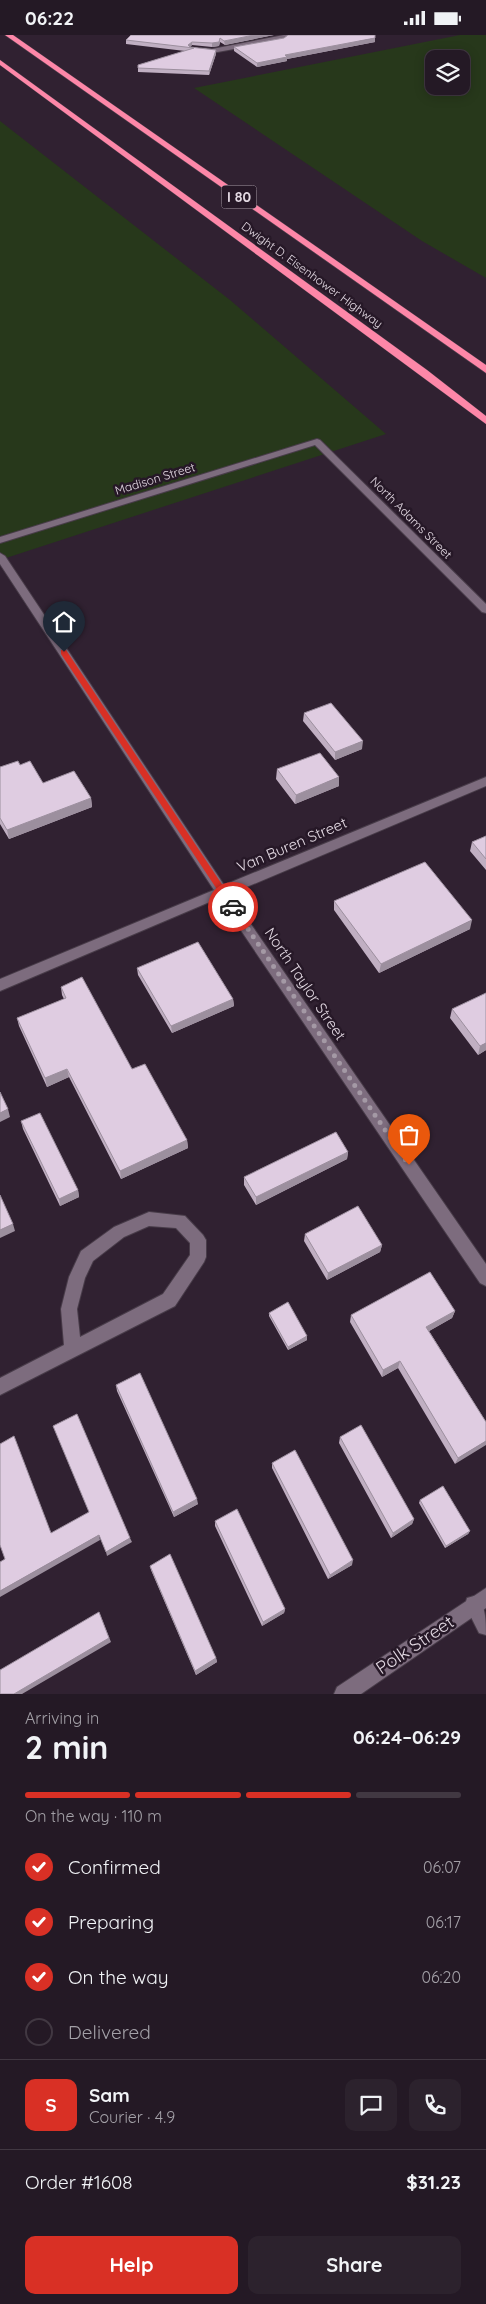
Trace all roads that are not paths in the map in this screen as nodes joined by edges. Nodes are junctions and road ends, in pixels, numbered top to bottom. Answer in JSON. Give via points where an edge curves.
{"nodes":[{"id":1,"x":8,"y":35,"type":"edge"},
{"id":2,"x":287,"y":35,"type":"edge"},
{"id":3,"x":193,"y":49,"type":"edge"},
{"id":4,"x":0,"y":62,"type":"edge"},
{"id":5,"x":486,"y":371,"type":"edge"},
{"id":6,"x":486,"y":421,"type":"edge"},
{"id":7,"x":317,"y":443,"type":"joint"},
{"id":8,"x":0,"y":540,"type":"edge"},
{"id":9,"x":0,"y":556,"type":"edge"},
{"id":10,"x":486,"y":611,"type":"edge"},
{"id":11,"x":486,"y":781,"type":"edge"},
{"id":12,"x":222,"y":891,"type":"junction"},
{"id":13,"x":0,"y":985,"type":"edge"},
{"id":14,"x":486,"y":1278,"type":"edge"},
{"id":15,"x":72,"y":1349,"type":"junction"},
{"id":16,"x":0,"y":1387,"type":"edge"},
{"id":17,"x":480,"y":1601,"type":"edge"},
{"id":18,"x":486,"y":1626,"type":"edge"},
{"id":19,"x":344,"y":1694,"type":"edge"}],
"edges":[{"from":1,"to":5,"type":"highway","name":"Dwight D. Eisenhower Highway","number":"I 80"},
{"from":2,"to":3,"type":"street","via":[[212,51]]},
{"from":4,"to":6,"type":"highway","name":"Dwight D. Eisenhower Highway","number":"I 80"},
{"from":7,"to":8,"type":"street","name":"Madison Street"},
{"from":7,"to":10,"type":"street","name":"North Adams Street"},
{"from":9,"to":12,"type":"street","name":"North Taylor Street"},
{"from":11,"to":12,"type":"street","name":"Van Buren Street"},
{"from":12,"to":13,"type":"street","name":"Van Buren Street"},
{"from":12,"to":14,"type":"street","name":"North Taylor Street"},
{"from":15,"to":15,"type":"street","via":[[169,1299],[198,1257],[198,1240],[180,1221],[150,1219],[119,1232],[87,1256],[77,1277],[69,1309]]},
{"from":15,"to":16,"type":"street"},
{"from":17,"to":18,"type":"street"},
{"from":17,"to":19,"type":"street","name":"Polk Street"}]}
